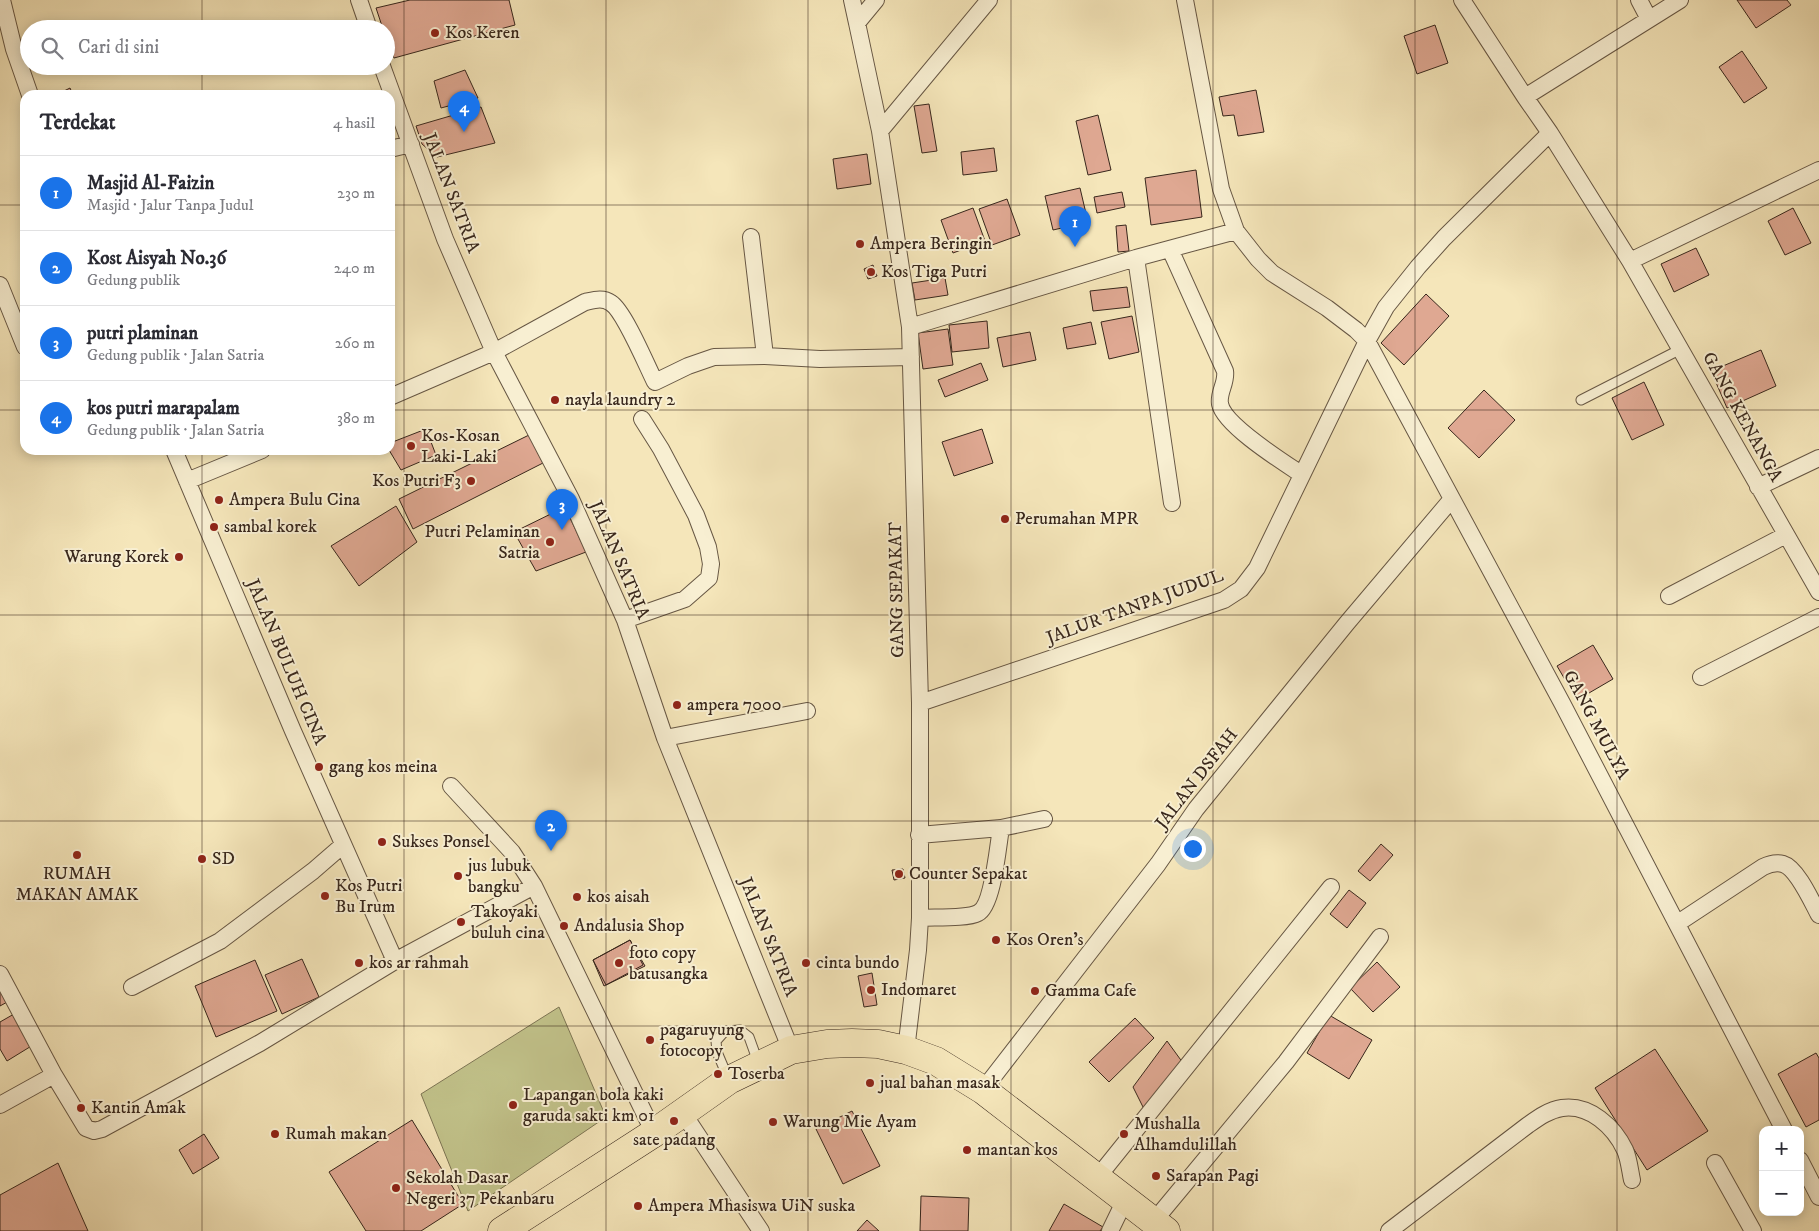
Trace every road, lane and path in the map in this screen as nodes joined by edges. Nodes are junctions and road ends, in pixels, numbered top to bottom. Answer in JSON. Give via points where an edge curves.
{"nodes":[{"id":1,"x":2,"y":0,"type":"edge"},
{"id":2,"x":359,"y":0,"type":"edge"},
{"id":3,"x":852,"y":0,"type":"edge"},
{"id":4,"x":876,"y":0,"type":"edge"},
{"id":5,"x":989,"y":0,"type":"edge"},
{"id":6,"x":1185,"y":0,"type":"edge"},
{"id":7,"x":1462,"y":0,"type":"edge"},
{"id":8,"x":1638,"y":0,"type":"edge"},
{"id":9,"x":1680,"y":0,"type":"edge"},
{"id":10,"x":1649,"y":19,"type":"junction"},
{"id":11,"x":366,"y":20,"type":"edge"},
{"id":12,"x":857,"y":23,"type":"junction"},
{"id":13,"x":20,"y":67,"type":"edge"},
{"id":14,"x":23,"y":75,"type":"edge"},
{"id":15,"x":385,"y":75,"type":"edge"},
{"id":16,"x":28,"y":90,"type":"edge"},
{"id":17,"x":391,"y":90,"type":"edge"},
{"id":18,"x":1525,"y":97,"type":"junction"},
{"id":19,"x":395,"y":101,"type":"edge"},
{"id":20,"x":880,"y":131,"type":"junction"},
{"id":21,"x":1550,"y":133,"type":"junction"},
{"id":22,"x":411,"y":144,"type":"junction"},
{"id":23,"x":395,"y":148,"type":"edge"},
{"id":24,"x":1819,"y":170,"type":"edge"},
{"id":25,"x":1236,"y":231,"type":"junction"},
{"id":26,"x":751,"y":238,"type":"dead end"},
{"id":27,"x":1170,"y":249,"type":"junction"},
{"id":28,"x":1136,"y":258,"type":"junction"},
{"id":29,"x":1630,"y":261,"type":"junction"},
{"id":30,"x":0,"y":285,"type":"edge"},
{"id":31,"x":910,"y":327,"type":"junction"},
{"id":32,"x":20,"y":335,"type":"edge"},
{"id":33,"x":1367,"y":342,"type":"junction"},
{"id":34,"x":1681,"y":349,"type":"junction"},
{"id":35,"x":494,"y":352,"type":"junction"},
{"id":36,"x":765,"y":356,"type":"junction"},
{"id":37,"x":910,"y":356,"type":"junction"},
{"id":38,"x":395,"y":395,"type":"edge"},
{"id":39,"x":1581,"y":400,"type":"dead end"},
{"id":40,"x":642,"y":419,"type":"dead end"},
{"id":41,"x":176,"y":455,"type":"edge"},
{"id":42,"x":250,"y":455,"type":"edge"},
{"id":43,"x":1819,"y":458,"type":"edge"},
{"id":44,"x":1302,"y":474,"type":"junction"},
{"id":45,"x":187,"y":481,"type":"junction"},
{"id":46,"x":1758,"y":487,"type":"junction"},
{"id":47,"x":1451,"y":500,"type":"junction"},
{"id":48,"x":1172,"y":503,"type":"dead end"},
{"id":49,"x":1786,"y":535,"type":"junction"},
{"id":50,"x":1816,"y":581,"type":"edge"},
{"id":51,"x":1669,"y":596,"type":"dead end"},
{"id":52,"x":1819,"y":618,"type":"edge"},
{"id":53,"x":625,"y":620,"type":"junction"},
{"id":54,"x":1701,"y":676,"type":"dead end"},
{"id":55,"x":920,"y":703,"type":"junction"},
{"id":56,"x":807,"y":711,"type":"dead end"},
{"id":57,"x":665,"y":738,"type":"junction"},
{"id":58,"x":451,"y":786,"type":"dead end"},
{"id":59,"x":1044,"y":820,"type":"dead end"},
{"id":60,"x":1001,"y":828,"type":"junction"},
{"id":61,"x":919,"y":835,"type":"junction"},
{"id":62,"x":343,"y":845,"type":"junction"},
{"id":63,"x":534,"y":886,"type":"junction"},
{"id":64,"x":1331,"y":887,"type":"dead end"},
{"id":65,"x":1819,"y":916,"type":"edge"},
{"id":66,"x":920,"y":918,"type":"junction"},
{"id":67,"x":1678,"y":923,"type":"junction"},
{"id":68,"x":1380,"y":937,"type":"dead end"},
{"id":69,"x":395,"y":961,"type":"junction"},
{"id":70,"x":0,"y":974,"type":"edge"},
{"id":71,"x":132,"y":988,"type":"dead end"},
{"id":72,"x":791,"y":1050,"type":"junction"},
{"id":73,"x":906,"y":1050,"type":"junction"},
{"id":74,"x":759,"y":1065,"type":"junction"},
{"id":75,"x":54,"y":1075,"type":"junction"},
{"id":76,"x":729,"y":1080,"type":"junction"},
{"id":77,"x":983,"y":1090,"type":"junction"},
{"id":78,"x":0,"y":1105,"type":"edge"},
{"id":79,"x":683,"y":1113,"type":"junction"},
{"id":80,"x":1782,"y":1126,"type":"edge"},
{"id":81,"x":654,"y":1133,"type":"junction"},
{"id":82,"x":1715,"y":1163,"type":"dead end"},
{"id":83,"x":1804,"y":1168,"type":"edge"},
{"id":84,"x":1097,"y":1178,"type":"junction"},
{"id":85,"x":1632,"y":1180,"type":"dead end"},
{"id":86,"x":1819,"y":1197,"type":"edge"},
{"id":87,"x":1125,"y":1200,"type":"junction"},
{"id":88,"x":1160,"y":1226,"type":"edge"},
{"id":89,"x":502,"y":1231,"type":"edge"},
{"id":90,"x":762,"y":1231,"type":"edge"},
{"id":91,"x":1110,"y":1231,"type":"edge"},
{"id":92,"x":1389,"y":1231,"type":"edge"},
{"id":93,"x":1753,"y":1231,"type":"edge"}],
"edges":[{"from":1,"to":13,"type":"street"},
{"from":2,"to":11,"type":"street"},
{"from":3,"to":12,"type":"street","name":"GANG SEPAKAT"},
{"from":4,"to":12,"type":"street"},
{"from":5,"to":20,"type":"street"},
{"from":6,"to":25,"type":"street","name":"GANG MULYA","via":[[1221,189]]},
{"from":7,"to":18,"type":"street","name":"GANG KENANGA"},
{"from":8,"to":10,"type":"street"},
{"from":9,"to":10,"type":"street"},
{"from":10,"to":18,"type":"street"},
{"from":12,"to":20,"type":"street","name":"GANG SEPAKAT"},
{"from":14,"to":16,"type":"street"},
{"from":15,"to":17,"type":"street","name":"JALAN SATRIA"},
{"from":18,"to":21,"type":"street","name":"GANG KENANGA"},
{"from":19,"to":22,"type":"street","name":"JALAN SATRIA"},
{"from":20,"to":31,"type":"street","name":"GANG SEPAKAT"},
{"from":21,"to":29,"type":"street","name":"GANG KENANGA"},
{"from":21,"to":33,"type":"street","name":"JALUR TANPA JUDUL","via":[[1418,267],[1386,307]]},
{"from":22,"to":23,"type":"street"},
{"from":22,"to":35,"type":"street","name":"JALAN SATRIA","via":[[445,239]]},
{"from":24,"to":29,"type":"street"},
{"from":25,"to":27,"type":"street"},
{"from":25,"to":33,"type":"street","name":"GANG MULYA","via":[[1272,273],[1327,308]]},
{"from":26,"to":36,"type":"street"},
{"from":27,"to":28,"type":"street"},
{"from":27,"to":44,"type":"street","via":[[1225,371],[1220,395],[1224,414],[1251,438]]},
{"from":28,"to":31,"type":"street"},
{"from":28,"to":48,"type":"street"},
{"from":29,"to":34,"type":"street","name":"GANG KENANGA"},
{"from":30,"to":32,"type":"street"},
{"from":31,"to":37,"type":"street","name":"GANG SEPAKAT"},
{"from":33,"to":44,"type":"street","name":"JALUR TANPA JUDUL"},
{"from":33,"to":47,"type":"street","name":"GANG MULYA"},
{"from":34,"to":39,"type":"lane"},
{"from":34,"to":46,"type":"street","name":"GANG KENANGA"},
{"from":35,"to":36,"type":"street","via":[[585,302],[599,299],[611,303],[622,316],[655,382],[714,358]]},
{"from":35,"to":38,"type":"street"},
{"from":35,"to":53,"type":"street","name":"JALAN SATRIA","via":[[571,499]]},
{"from":36,"to":37,"type":"street","via":[[820,359]]},
{"from":37,"to":55,"type":"street","name":"GANG SEPAKAT"},
{"from":40,"to":53,"type":"street","via":[[696,515],[712,564],[709,578],[685,599]]},
{"from":41,"to":45,"type":"street","name":"JALAN BULUH CINA"},
{"from":42,"to":45,"type":"street"},
{"from":43,"to":46,"type":"street"},
{"from":44,"to":55,"type":"street","name":"JALUR TANPA JUDUL","via":[[1252,576],[1233,595]]},
{"from":45,"to":62,"type":"street","name":"JALAN BULUH CINA"},
{"from":46,"to":49,"type":"street","name":"GANG KENANGA"},
{"from":47,"to":67,"type":"street","name":"GANG MULYA"},
{"from":47,"to":77,"type":"street","name":"JALAN DSFAH","via":[[1196,809],[1158,864]]},
{"from":49,"to":50,"type":"street","name":"GANG KENANGA"},
{"from":49,"to":51,"type":"street"},
{"from":52,"to":54,"type":"street"},
{"from":53,"to":57,"type":"street","name":"JALAN SATRIA"},
{"from":55,"to":61,"type":"street","name":"GANG SEPAKAT"},
{"from":56,"to":57,"type":"street"},
{"from":57,"to":72,"type":"street","name":"JALAN SATRIA"},
{"from":58,"to":63,"type":"street","via":[[512,852]]},
{"from":59,"to":60,"type":"street"},
{"from":60,"to":61,"type":"street"},
{"from":60,"to":66,"type":"street","via":[[991,890],[983,910],[966,916]]},
{"from":61,"to":66,"type":"street","name":"GANG SEPAKAT"},
{"from":62,"to":69,"type":"street","name":"JALAN BULUH CINA"},
{"from":62,"to":71,"type":"street","via":[[220,941]]},
{"from":63,"to":69,"type":"street"},
{"from":63,"to":81,"type":"street"},
{"from":64,"to":84,"type":"street"},
{"from":65,"to":67,"type":"street","via":[[1795,873],[1778,863],[1763,867]]},
{"from":66,"to":73,"type":"street","name":"GANG SEPAKAT"},
{"from":67,"to":80,"type":"street","name":"GANG MULYA"},
{"from":68,"to":88,"type":"street"},
{"from":69,"to":75,"type":"street","via":[[260,1043],[102,1129],[86,1128]]},
{"from":70,"to":75,"type":"street"},
{"from":72,"to":73,"type":"highway","via":[[852,1043]]},
{"from":72,"to":74,"type":"highway"},
{"from":73,"to":77,"type":"highway","via":[[936,1061]]},
{"from":74,"to":76,"type":"highway"},
{"from":74,"to":76,"type":"lane","via":[[749,1037],[740,1030],[725,1031],[716,1041],[717,1052]]},
{"from":75,"to":78,"type":"street"},
{"from":76,"to":79,"type":"highway"},
{"from":77,"to":84,"type":"highway"},
{"from":79,"to":81,"type":"highway"},
{"from":79,"to":90,"type":"street"},
{"from":81,"to":89,"type":"highway"},
{"from":82,"to":93,"type":"street"},
{"from":83,"to":86,"type":"street"},
{"from":84,"to":87,"type":"highway"},
{"from":85,"to":92,"type":"street","via":[[1626,1152],[1618,1137],[1594,1114],[1577,1108],[1562,1108],[1545,1113],[1528,1125]]},
{"from":87,"to":88,"type":"highway"},
{"from":87,"to":91,"type":"street"}]}
